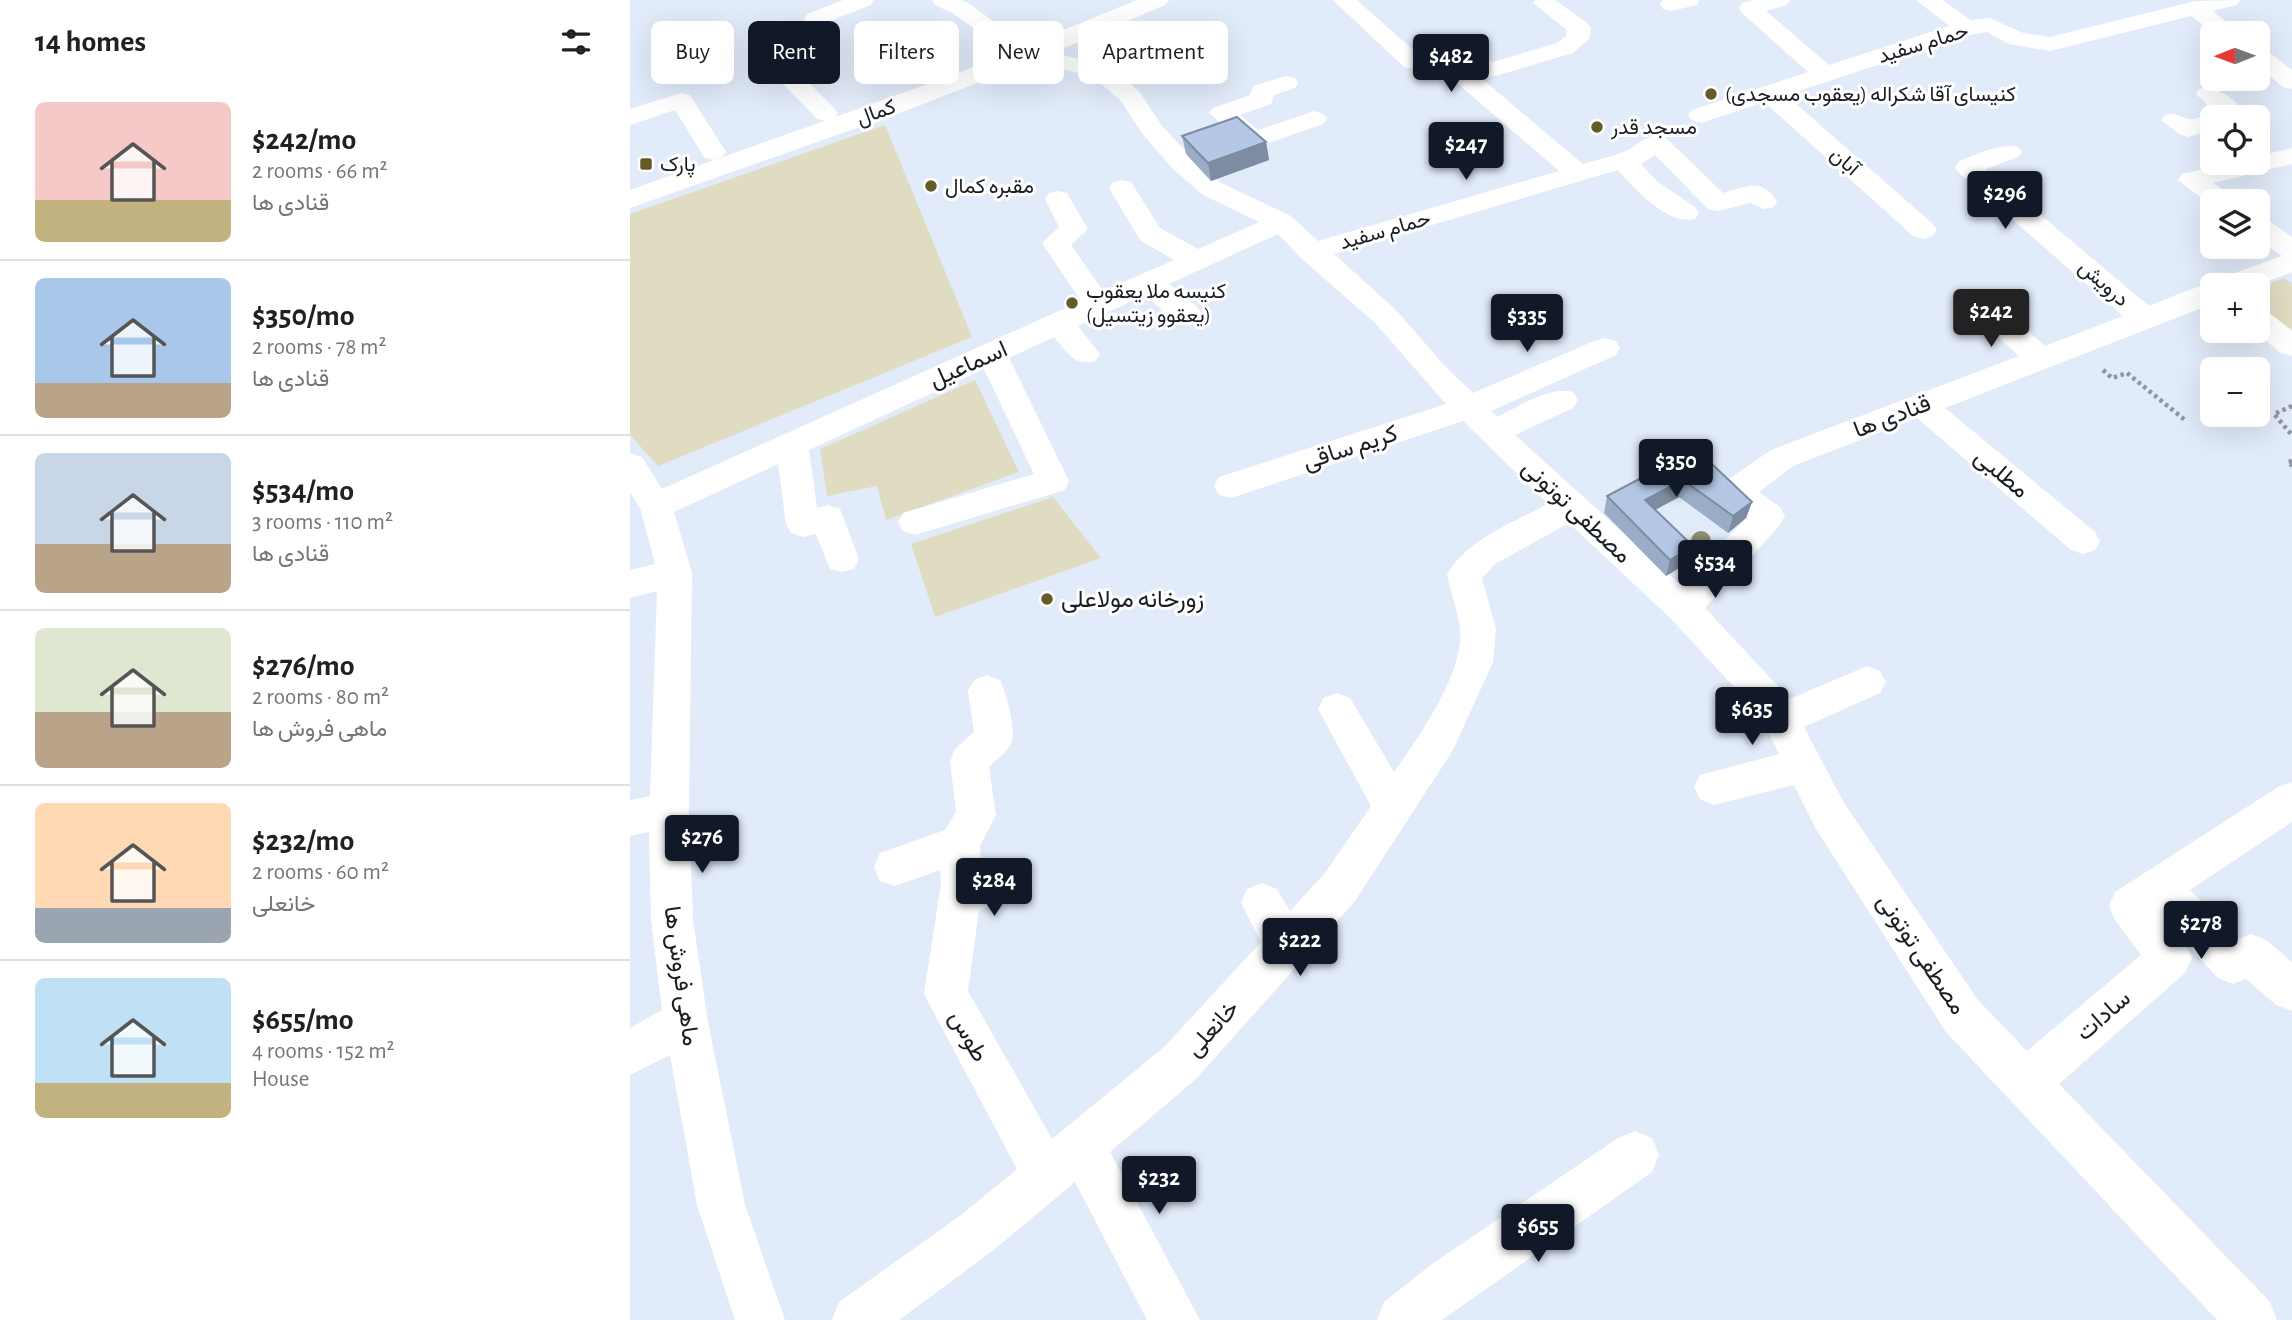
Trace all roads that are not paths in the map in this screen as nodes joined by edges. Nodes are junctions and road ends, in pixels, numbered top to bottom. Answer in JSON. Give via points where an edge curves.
{"nodes":[{"id":1,"x":863,"y":0,"type":"edge"},
{"id":2,"x":943,"y":0,"type":"edge"},
{"id":3,"x":1119,"y":0,"type":"edge"},
{"id":4,"x":1157,"y":0,"type":"edge"},
{"id":5,"x":1344,"y":0,"type":"edge"},
{"id":6,"x":1779,"y":0,"type":"edge"},
{"id":7,"x":2122,"y":0,"type":"edge"},
{"id":8,"x":2229,"y":0,"type":"edge"},
{"id":9,"x":1921,"y":1,"type":"edge"},
{"id":10,"x":1544,"y":3,"type":"dead end"},
{"id":11,"x":2196,"y":8,"type":"junction"},
{"id":12,"x":2149,"y":20,"type":"junction"},
{"id":13,"x":817,"y":21,"type":"edge"},
{"id":14,"x":980,"y":21,"type":"edge"},
{"id":15,"x":2213,"y":21,"type":"edge"},
{"id":16,"x":1967,"y":28,"type":"junction"},
{"id":17,"x":1064,"y":29,"type":"edge"},
{"id":18,"x":1064,"y":35,"type":"edge"},
{"id":19,"x":1064,"y":61,"type":"edge"},
{"id":20,"x":2270,"y":65,"type":"edge"},
{"id":21,"x":973,"y":66,"type":"edge"},
{"id":22,"x":973,"y":70,"type":"edge"},
{"id":23,"x":1458,"y":71,"type":"junction"},
{"id":24,"x":1823,"y":73,"type":"junction"},
{"id":25,"x":1274,"y":80,"type":"dead end"},
{"id":26,"x":2292,"y":82,"type":"edge"},
{"id":27,"x":796,"y":84,"type":"edge"},
{"id":28,"x":1767,"y":92,"type":"junction"},
{"id":29,"x":2208,"y":94,"type":"dead end"},
{"id":30,"x":2222,"y":105,"type":"edge"},
{"id":31,"x":825,"y":113,"type":"junction"},
{"id":32,"x":1701,"y":115,"type":"dead end"},
{"id":33,"x":630,"y":117,"type":"edge"},
{"id":34,"x":1314,"y":119,"type":"dead end"},
{"id":35,"x":2174,"y":120,"type":"dead end"},
{"id":36,"x":2200,"y":125,"type":"edge"},
{"id":37,"x":1207,"y":141,"type":"junction"},
{"id":38,"x":713,"y":152,"type":"junction"},
{"id":39,"x":2009,"y":152,"type":"dead end"},
{"id":40,"x":2292,"y":156,"type":"edge"},
{"id":41,"x":2270,"y":160,"type":"edge"},
{"id":42,"x":1623,"y":161,"type":"junction"},
{"id":43,"x":1579,"y":174,"type":"junction"},
{"id":44,"x":2210,"y":175,"type":"edge"},
{"id":45,"x":630,"y":180,"type":"edge"},
{"id":46,"x":1122,"y":188,"type":"dead end"},
{"id":47,"x":2204,"y":189,"type":"edge"},
{"id":48,"x":630,"y":199,"type":"edge"},
{"id":49,"x":1058,"y":199,"type":"dead end"},
{"id":50,"x":1764,"y":201,"type":"dead end"},
{"id":51,"x":1685,"y":213,"type":"dead end"},
{"id":52,"x":1281,"y":222,"type":"junction"},
{"id":53,"x":1923,"y":230,"type":"dead end"},
{"id":54,"x":2283,"y":248,"type":"edge"},
{"id":55,"x":1311,"y":252,"type":"junction"},
{"id":56,"x":1196,"y":260,"type":"junction"},
{"id":57,"x":2248,"y":273,"type":"edge"},
{"id":58,"x":1148,"y":282,"type":"junction"},
{"id":59,"x":2200,"y":298,"type":"edge"},
{"id":60,"x":1976,"y":301,"type":"dead end"},
{"id":61,"x":1098,"y":305,"type":"junction"},
{"id":62,"x":1186,"y":314,"type":"dead end"},
{"id":63,"x":2145,"y":319,"type":"junction"},
{"id":64,"x":1059,"y":323,"type":"junction"},
{"id":65,"x":2270,"y":329,"type":"edge"},
{"id":66,"x":2292,"y":346,"type":"edge"},
{"id":67,"x":1605,"y":348,"type":"dead end"},
{"id":68,"x":992,"y":353,"type":"junction"},
{"id":69,"x":1086,"y":354,"type":"dead end"},
{"id":70,"x":2041,"y":359,"type":"junction"},
{"id":71,"x":1562,"y":400,"type":"dead end"},
{"id":72,"x":1921,"y":405,"type":"junction"},
{"id":73,"x":1481,"y":420,"type":"junction"},
{"id":74,"x":792,"y":444,"type":"junction"},
{"id":75,"x":630,"y":465,"type":"edge"},
{"id":76,"x":1231,"y":486,"type":"dead end"},
{"id":77,"x":656,"y":506,"type":"junction"},
{"id":78,"x":1572,"y":506,"type":"junction"},
{"id":79,"x":915,"y":522,"type":"dead end"},
{"id":80,"x":2083,"y":541,"type":"dead end"},
{"id":81,"x":842,"y":559,"type":"dead end"},
{"id":82,"x":675,"y":573,"type":"junction"},
{"id":83,"x":630,"y":584,"type":"edge"},
{"id":84,"x":1683,"y":608,"type":"junction"},
{"id":85,"x":1867,"y":682,"type":"dead end"},
{"id":86,"x":987,"y":691,"type":"dead end"},
{"id":87,"x":1337,"y":709,"type":"dead end"},
{"id":88,"x":1781,"y":720,"type":"junction"},
{"id":89,"x":1804,"y":765,"type":"junction"},
{"id":90,"x":1714,"y":788,"type":"dead end"},
{"id":91,"x":2292,"y":800,"type":"edge"},
{"id":92,"x":1393,"y":807,"type":"junction"},
{"id":93,"x":649,"y":814,"type":"edge"},
{"id":94,"x":959,"y":844,"type":"junction"},
{"id":95,"x":894,"y":867,"type":"dead end"},
{"id":96,"x":1001,"y":879,"type":"dead end"},
{"id":97,"x":2158,"y":887,"type":"junction"},
{"id":98,"x":960,"y":899,"type":"junction"},
{"id":99,"x":1262,"y":903,"type":"dead end"},
{"id":100,"x":1286,"y":946,"type":"junction"},
{"id":101,"x":2291,"y":990,"type":"edge"},
{"id":102,"x":686,"y":1022,"type":"junction"},
{"id":103,"x":630,"y":1052,"type":"edge"},
{"id":104,"x":2026,"y":1082,"type":"junction"},
{"id":105,"x":1635,"y":1155,"type":"dead end"},
{"id":106,"x":1063,"y":1161,"type":"junction"},
{"id":107,"x":760,"y":1320,"type":"edge"},
{"id":108,"x":858,"y":1320,"type":"edge"},
{"id":109,"x":1175,"y":1320,"type":"edge"},
{"id":110,"x":1402,"y":1320,"type":"edge"},
{"id":111,"x":2252,"y":1320,"type":"edge"}],
"edges":[{"from":1,"to":13,"type":"street"},
{"from":2,"to":14,"type":"street"},
{"from":3,"to":17,"type":"main road","name":"کمال"},
{"from":4,"to":18,"type":"main road","name":"کمال"},
{"from":5,"to":23,"type":"street","via":[[1412,62]]},
{"from":6,"to":24,"type":"street","via":[[1749,8]]},
{"from":7,"to":12,"type":"street"},
{"from":8,"to":11,"type":"street","name":"حمام سفید"},
{"from":9,"to":16,"type":"street"},
{"from":10,"to":23,"type":"street","via":[[1579,28],[1577,39],[1565,48],[1490,70],[1480,64]]},
{"from":11,"to":12,"type":"street","name":"حمام سفید"},
{"from":11,"to":15,"type":"street"},
{"from":12,"to":16,"type":"street","name":"حمام سفید","via":[[2050,44],[2017,39],[1990,25]]},
{"from":16,"to":24,"type":"street","name":"حمام سفید"},
{"from":19,"to":37,"type":"street","name":"مصطفی توتونی","via":[[1100,71],[1130,96],[1153,131]]},
{"from":20,"to":26,"type":"street"},
{"from":21,"to":31,"type":"main road","name":"کمال"},
{"from":22,"to":48,"type":"main road","name":"کمال","via":[[766,153]]},
{"from":23,"to":43,"type":"street"},
{"from":24,"to":28,"type":"street","name":"حمام سفید"},
{"from":25,"to":37,"type":"street","via":[[1262,91],[1262,99],[1222,113]]},
{"from":27,"to":31,"type":"street"},
{"from":28,"to":32,"type":"street","name":"حمام سفید"},
{"from":28,"to":53,"type":"street","name":"آبان"},
{"from":29,"to":30,"type":"street"},
{"from":31,"to":38,"type":"main road","name":"کمال"},
{"from":33,"to":38,"type":"street","via":[[681,100]]},
{"from":34,"to":37,"type":"street","via":[[1254,140]]},
{"from":35,"to":36,"type":"street","via":[[2188,128]]},
{"from":37,"to":52,"type":"street","name":"مصطفی توتونی","via":[[1212,189]]},
{"from":38,"to":45,"type":"main road","name":"کمال"},
{"from":39,"to":63,"type":"street","name":"درویش","via":[[1968,167]]},
{"from":40,"to":41,"type":"street"},
{"from":42,"to":43,"type":"street","name":"حمام سفید"},
{"from":42,"to":50,"type":"street","name":"حمام سفید","via":[[1656,142],[1718,203],[1756,193]]},
{"from":42,"to":51,"type":"street","via":[[1649,188]]},
{"from":43,"to":55,"type":"street","name":"حمام سفید"},
{"from":44,"to":47,"type":"street","via":[[2191,180]]},
{"from":46,"to":56,"type":"street","via":[[1150,234]]},
{"from":49,"to":61,"type":"street","via":[[1074,229],[1056,243]]},
{"from":52,"to":55,"type":"street","name":"مصطفی توتونی"},
{"from":52,"to":56,"type":"street","name":"اسماعیل"},
{"from":54,"to":57,"type":"street"},
{"from":55,"to":73,"type":"street","name":"مصطفی توتونی","via":[[1386,317]]},
{"from":56,"to":58,"type":"street","name":"اسماعیل"},
{"from":58,"to":61,"type":"street","name":"اسماعیل"},
{"from":58,"to":62,"type":"street"},
{"from":59,"to":63,"type":"street","name":"قنادی ها"},
{"from":60,"to":70,"type":"street"},
{"from":61,"to":64,"type":"street","name":"اسماعیل"},
{"from":63,"to":70,"type":"street","name":"قنادی ها"},
{"from":64,"to":68,"type":"street","name":"اسماعیل"},
{"from":64,"to":69,"type":"street"},
{"from":65,"to":66,"type":"street"},
{"from":67,"to":73,"type":"street"},
{"from":68,"to":74,"type":"street","name":"اسماعیل"},
{"from":68,"to":79,"type":"street","via":[[1053,481]]},
{"from":70,"to":72,"type":"street","name":"قنادی ها"},
{"from":71,"to":73,"type":"street"},
{"from":72,"to":80,"type":"street","name":"مطلبی"},
{"from":72,"to":84,"type":"street","name":"قنادی ها","via":[[1782,458],[1735,492],[1768,516]]},
{"from":73,"to":76,"type":"street","name":"کریم ساقی"},
{"from":73,"to":78,"type":"street","name":"مصطفی توتونی"},
{"from":74,"to":77,"type":"street","name":"اسماعیل"},
{"from":74,"to":81,"type":"street","via":[[803,524],[828,518]]},
{"from":75,"to":77,"type":"street","name":"ماهی فروش ها"},
{"from":77,"to":82,"type":"street","name":"ماهی فروش ها"},
{"from":78,"to":84,"type":"street","name":"مصطفی توتونی"},
{"from":78,"to":92,"type":"street","name":"خانعلی","via":[[1483,555],[1464,575],[1478,629],[1475,662],[1439,738]]},
{"from":82,"to":83,"type":"street"},
{"from":82,"to":93,"type":"street","name":"ماهی فروش ها"},
{"from":84,"to":88,"type":"street","name":"مصطفی توتونی","via":[[1773,704]]},
{"from":85,"to":88,"type":"street"},
{"from":86,"to":94,"type":"street","via":[[994,738],[969,761],[976,815]]},
{"from":87,"to":92,"type":"street"},
{"from":88,"to":89,"type":"street","name":"مصطفی توتونی"},
{"from":89,"to":90,"type":"street"},
{"from":89,"to":104,"type":"street","name":"مصطفی توتونی","via":[[1830,816],[1962,1016]]},
{"from":91,"to":97,"type":"street","name":"سادات"},
{"from":92,"to":100,"type":"street","name":"خانعلی","via":[[1340,887]]},
{"from":93,"to":102,"type":"street","name":"ماهی فروش ها","via":[[672,920]]},
{"from":94,"to":95,"type":"street"},
{"from":94,"to":98,"type":"street","name":"طوس"},
{"from":96,"to":98,"type":"street"},
{"from":97,"to":101,"type":"street","via":[[2233,963],[2251,955]]},
{"from":97,"to":104,"type":"street","name":"سادات","via":[[2130,906],[2170,958]]},
{"from":98,"to":106,"type":"street","name":"طوس","via":[[946,994]]},
{"from":99,"to":100,"type":"street"},
{"from":100,"to":106,"type":"street","name":"خانعلی","via":[[1180,1063]]},
{"from":102,"to":103,"type":"street"},
{"from":102,"to":107,"type":"street","name":"ماهی فروش ها","via":[[721,1205]]},
{"from":104,"to":111,"type":"street","name":"مصطفی توتونی"},
{"from":105,"to":110,"type":"street"},
{"from":106,"to":108,"type":"street","name":"خانعلی","via":[[978,1232]]},
{"from":106,"to":109,"type":"street","name":"طوس"}]}
